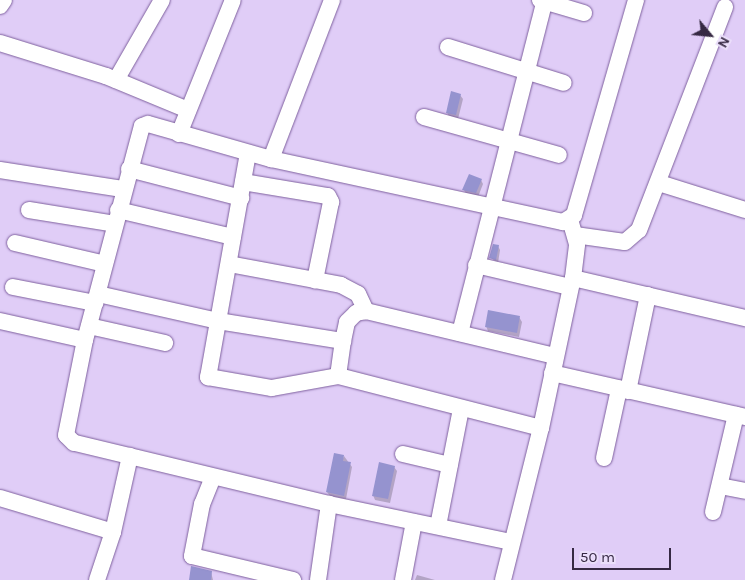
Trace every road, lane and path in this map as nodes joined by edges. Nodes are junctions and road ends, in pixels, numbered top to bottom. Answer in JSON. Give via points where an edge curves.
{"nodes":[{"id":1,"x":4,"y":0,"type":"edge"},
{"id":2,"x":162,"y":0,"type":"edge"},
{"id":3,"x":233,"y":0,"type":"edge"},
{"id":4,"x":332,"y":0,"type":"edge"},
{"id":5,"x":543,"y":0,"type":"edge"},
{"id":6,"x":636,"y":0,"type":"edge"},
{"id":7,"x":0,"y":6,"type":"edge"},
{"id":8,"x":725,"y":7,"type":"dead end"},
{"id":9,"x":584,"y":13,"type":"dead end"},
{"id":10,"x":0,"y":43,"type":"edge"},
{"id":11,"x":448,"y":47,"type":"dead end"},
{"id":12,"x":526,"y":69,"type":"junction"},
{"id":13,"x":116,"y":80,"type":"junction"},
{"id":14,"x":564,"y":83,"type":"dead end"},
{"id":15,"x":188,"y":110,"type":"junction"},
{"id":16,"x":424,"y":117,"type":"dead end"},
{"id":17,"x":179,"y":134,"type":"junction"},
{"id":18,"x":508,"y":139,"type":"junction"},
{"id":19,"x":248,"y":153,"type":"junction"},
{"id":20,"x":559,"y":155,"type":"dead end"},
{"id":21,"x":271,"y":159,"type":"junction"},
{"id":22,"x":129,"y":169,"type":"junction"},
{"id":23,"x":0,"y":170,"type":"edge"},
{"id":24,"x":659,"y":183,"type":"junction"},
{"id":25,"x":123,"y":189,"type":"junction"},
{"id":26,"x":242,"y":190,"type":"junction"},
{"id":27,"x":491,"y":208,"type":"junction"},
{"id":28,"x":29,"y":210,"type":"dead end"},
{"id":29,"x":745,"y":210,"type":"edge"},
{"id":30,"x":117,"y":217,"type":"junction"},
{"id":31,"x":572,"y":227,"type":"junction"},
{"id":32,"x":233,"y":237,"type":"junction"},
{"id":33,"x":15,"y":243,"type":"dead end"},
{"id":34,"x":105,"y":264,"type":"junction"},
{"id":35,"x":228,"y":264,"type":"junction"},
{"id":36,"x":476,"y":265,"type":"junction"},
{"id":37,"x":315,"y":280,"type":"junction"},
{"id":38,"x":572,"y":282,"type":"junction"},
{"id":39,"x":13,"y":287,"type":"dead end"},
{"id":40,"x":648,"y":295,"type":"junction"},
{"id":41,"x":97,"y":298,"type":"junction"},
{"id":42,"x":366,"y":311,"type":"junction"},
{"id":43,"x":745,"y":318,"type":"edge"},
{"id":44,"x":0,"y":321,"type":"edge"},
{"id":45,"x":218,"y":321,"type":"junction"},
{"id":46,"x":87,"y":333,"type":"junction"},
{"id":47,"x":460,"y":333,"type":"junction"},
{"id":48,"x":343,"y":341,"type":"junction"},
{"id":49,"x":165,"y":343,"type":"dead end"},
{"id":50,"x":555,"y":356,"type":"junction"},
{"id":51,"x":552,"y":373,"type":"junction"},
{"id":52,"x":338,"y":376,"type":"junction"},
{"id":53,"x":624,"y":390,"type":"junction"},
{"id":54,"x":462,"y":409,"type":"junction"},
{"id":55,"x":742,"y":413,"type":"edge"},
{"id":56,"x":541,"y":428,"type":"junction"},
{"id":57,"x":403,"y":454,"type":"dead end"},
{"id":58,"x":130,"y":456,"type":"junction"},
{"id":59,"x":604,"y":458,"type":"dead end"},
{"id":60,"x":450,"y":465,"type":"junction"},
{"id":61,"x":212,"y":477,"type":"junction"},
{"id":62,"x":720,"y":486,"type":"junction"},
{"id":63,"x":745,"y":491,"type":"edge"},
{"id":64,"x":0,"y":498,"type":"edge"},
{"id":65,"x":329,"y":504,"type":"junction"},
{"id":66,"x":713,"y":512,"type":"dead end"},
{"id":67,"x":414,"y":522,"type":"junction"},
{"id":68,"x":438,"y":526,"type":"junction"},
{"id":69,"x":113,"y":532,"type":"junction"},
{"id":70,"x":511,"y":542,"type":"junction"},
{"id":71,"x":97,"y":580,"type":"edge"},
{"id":72,"x":293,"y":580,"type":"edge"},
{"id":73,"x":318,"y":580,"type":"edge"},
{"id":74,"x":403,"y":580,"type":"edge"},
{"id":75,"x":503,"y":580,"type":"edge"}],
"edges":[{"from":1,"to":7,"type":"street"},
{"from":2,"to":13,"type":"street"},
{"from":3,"to":15,"type":"street"},
{"from":4,"to":21,"type":"street"},
{"from":5,"to":9,"type":"street"},
{"from":5,"to":12,"type":"street"},
{"from":6,"to":31,"type":"street"},
{"from":8,"to":24,"type":"street"},
{"from":10,"to":13,"type":"street"},
{"from":11,"to":12,"type":"street"},
{"from":12,"to":14,"type":"street"},
{"from":12,"to":18,"type":"street"},
{"from":13,"to":15,"type":"street"},
{"from":15,"to":17,"type":"street"},
{"from":16,"to":18,"type":"street"},
{"from":17,"to":19,"type":"street"},
{"from":17,"to":22,"type":"street","via":[[142,126]]},
{"from":18,"to":20,"type":"street"},
{"from":18,"to":27,"type":"street"},
{"from":19,"to":21,"type":"street"},
{"from":19,"to":26,"type":"street"},
{"from":21,"to":27,"type":"street"},
{"from":22,"to":25,"type":"street"},
{"from":22,"to":26,"type":"street"},
{"from":23,"to":25,"type":"street"},
{"from":24,"to":29,"type":"street"},
{"from":24,"to":31,"type":"street","via":[[634,238],[620,242]]},
{"from":25,"to":30,"type":"street"},
{"from":26,"to":32,"type":"street"},
{"from":26,"to":37,"type":"street","via":[[328,196],[330,202]]},
{"from":27,"to":31,"type":"street","via":[[563,222]]},
{"from":27,"to":36,"type":"street"},
{"from":28,"to":30,"type":"street"},
{"from":30,"to":32,"type":"street"},
{"from":30,"to":34,"type":"street"},
{"from":31,"to":38,"type":"street"},
{"from":32,"to":35,"type":"street"},
{"from":33,"to":34,"type":"street"},
{"from":34,"to":41,"type":"street"},
{"from":35,"to":37,"type":"street"},
{"from":35,"to":45,"type":"street"},
{"from":36,"to":38,"type":"street"},
{"from":36,"to":47,"type":"street"},
{"from":37,"to":42,"type":"street","via":[[341,285],[358,294]]},
{"from":38,"to":40,"type":"street"},
{"from":38,"to":50,"type":"street"},
{"from":39,"to":41,"type":"street"},
{"from":40,"to":43,"type":"street"},
{"from":40,"to":53,"type":"street"},
{"from":41,"to":45,"type":"street"},
{"from":41,"to":46,"type":"street"},
{"from":42,"to":47,"type":"street"},
{"from":42,"to":48,"type":"street","via":[[356,313],[347,322]]},
{"from":44,"to":46,"type":"street"},
{"from":45,"to":48,"type":"street"},
{"from":45,"to":52,"type":"street","via":[[208,377],[272,388]]},
{"from":46,"to":49,"type":"street"},
{"from":46,"to":58,"type":"street","via":[[66,435],[74,443]]},
{"from":47,"to":50,"type":"street"},
{"from":48,"to":52,"type":"street"},
{"from":50,"to":51,"type":"street"},
{"from":51,"to":53,"type":"street"},
{"from":51,"to":56,"type":"street"},
{"from":52,"to":54,"type":"street"},
{"from":53,"to":55,"type":"street"},
{"from":53,"to":59,"type":"street"},
{"from":54,"to":56,"type":"street"},
{"from":54,"to":60,"type":"street"},
{"from":55,"to":62,"type":"street"},
{"from":56,"to":70,"type":"street"},
{"from":57,"to":60,"type":"street"},
{"from":58,"to":61,"type":"street"},
{"from":58,"to":69,"type":"street"},
{"from":60,"to":68,"type":"street"},
{"from":61,"to":65,"type":"street"},
{"from":61,"to":72,"type":"street","via":[[202,504],[192,556]]},
{"from":62,"to":63,"type":"street"},
{"from":62,"to":66,"type":"street"},
{"from":64,"to":69,"type":"street"},
{"from":65,"to":67,"type":"street"},
{"from":65,"to":73,"type":"street"},
{"from":67,"to":68,"type":"street"},
{"from":67,"to":74,"type":"street"},
{"from":68,"to":70,"type":"street"},
{"from":69,"to":71,"type":"street"},
{"from":70,"to":75,"type":"street"}]}
